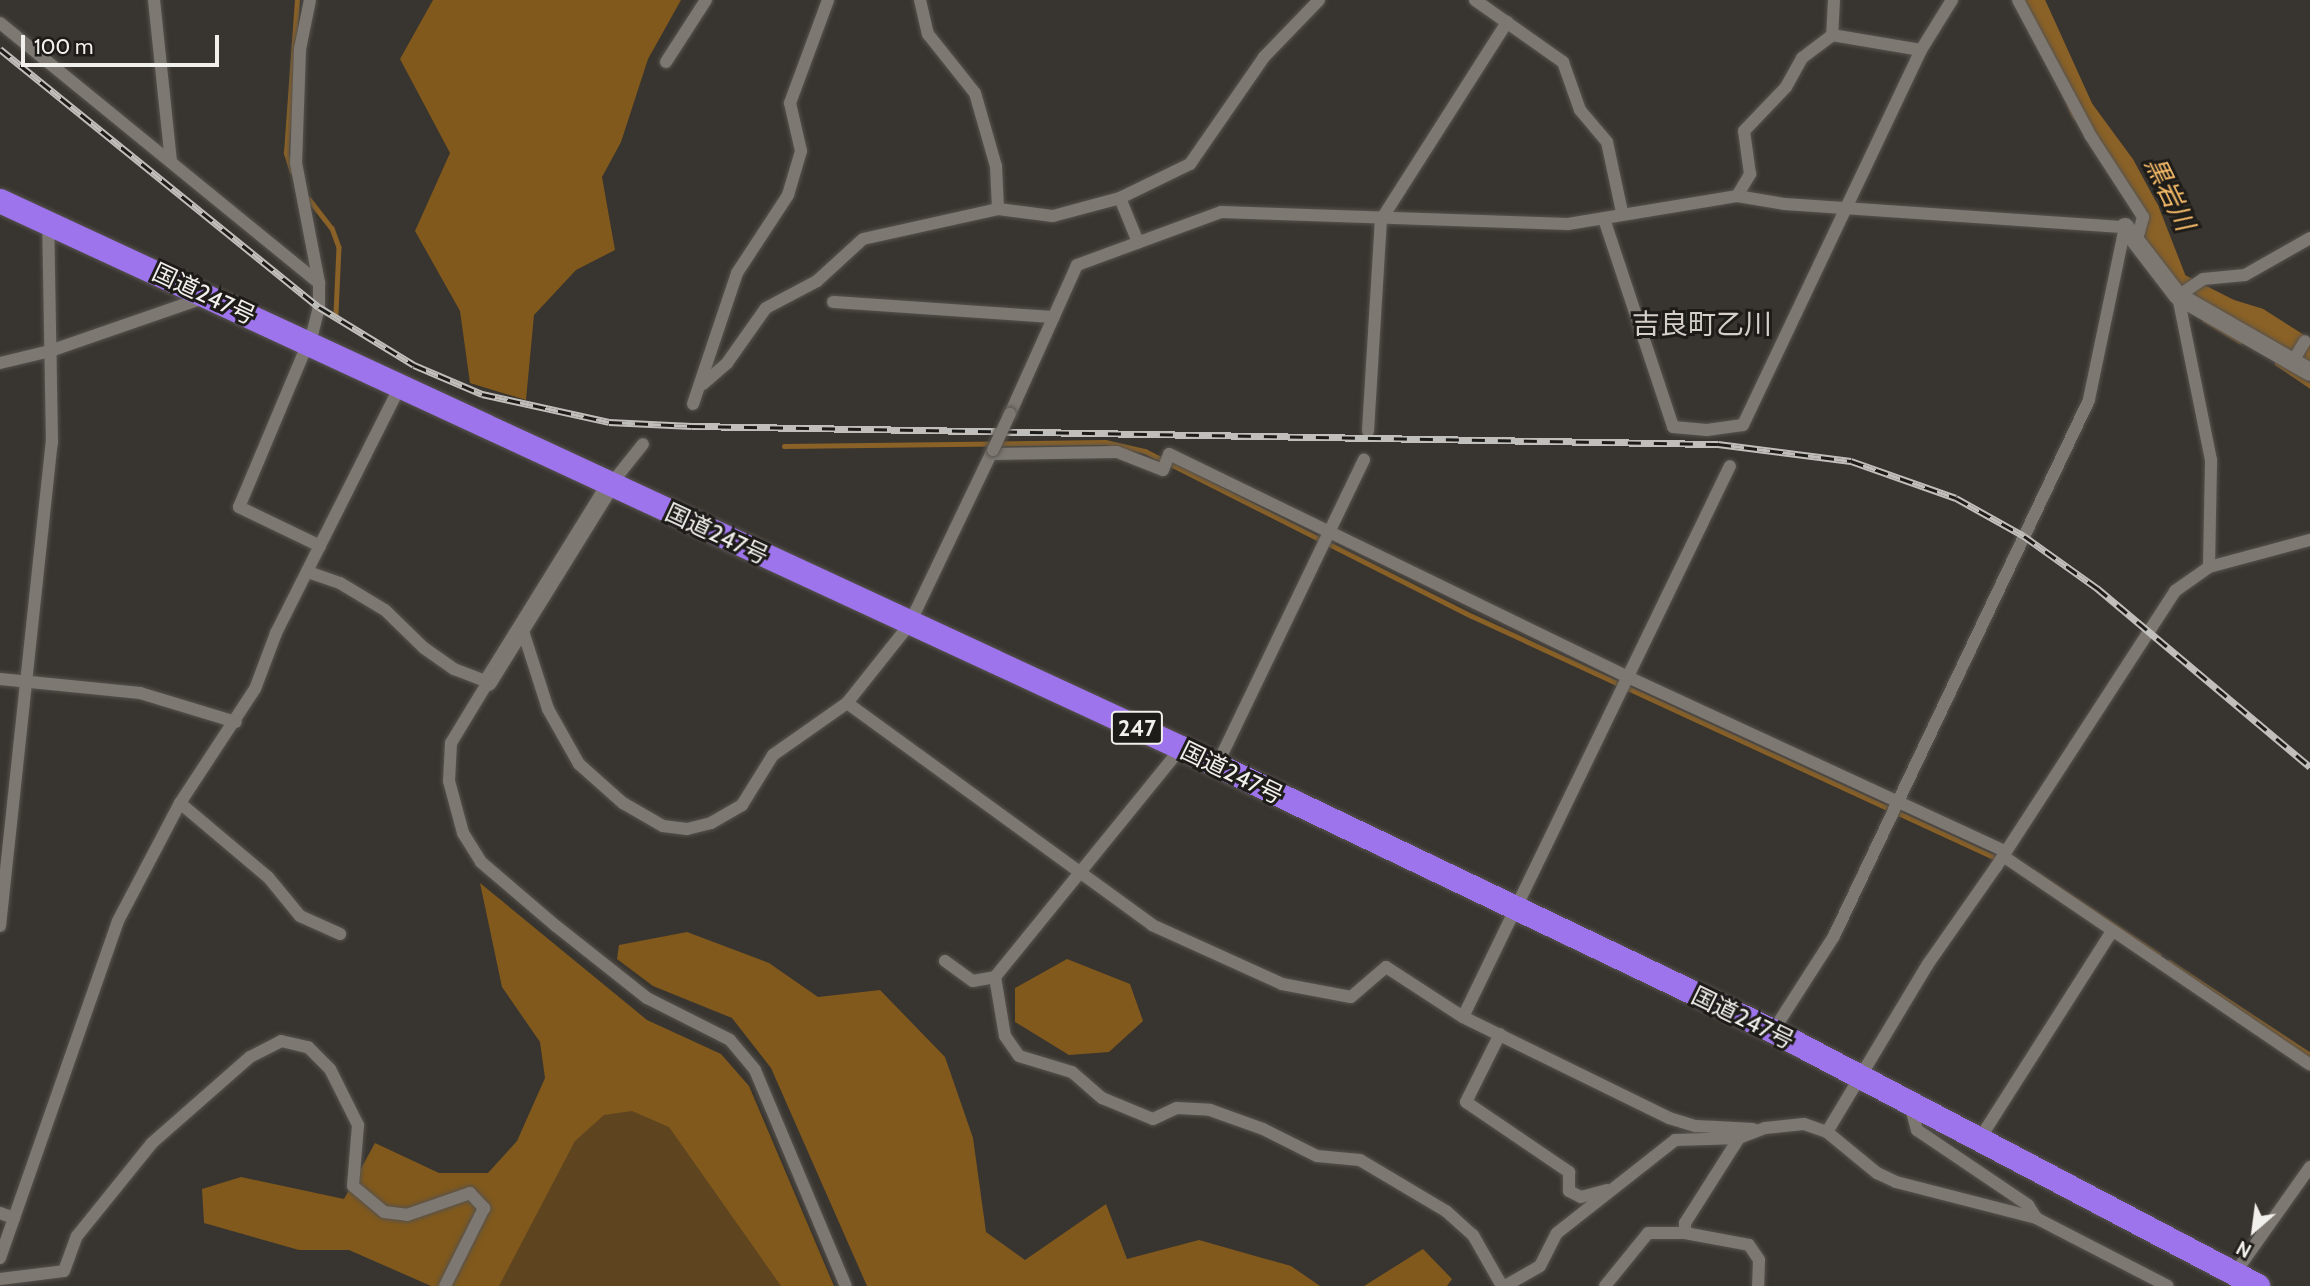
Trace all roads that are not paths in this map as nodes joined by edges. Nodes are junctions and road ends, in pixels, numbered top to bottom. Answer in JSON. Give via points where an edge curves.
{"nodes":[{"id":1,"x":154,"y":0,"type":"edge"},
{"id":2,"x":310,"y":0,"type":"edge"},
{"id":3,"x":706,"y":0,"type":"edge"},
{"id":4,"x":920,"y":0,"type":"edge"},
{"id":5,"x":1319,"y":0,"type":"edge"},
{"id":6,"x":1475,"y":0,"type":"edge"},
{"id":7,"x":1834,"y":0,"type":"edge"},
{"id":8,"x":1952,"y":0,"type":"edge"},
{"id":9,"x":2018,"y":0,"type":"edge"},
{"id":10,"x":830,"y":1,"type":"edge"},
{"id":11,"x":1507,"y":22,"type":"junction"},
{"id":12,"x":0,"y":23,"type":"edge"},
{"id":13,"x":1832,"y":35,"type":"junction"},
{"id":14,"x":1921,"y":50,"type":"junction"},
{"id":15,"x":666,"y":62,"type":"dead end"},
{"id":16,"x":171,"y":161,"type":"junction"},
{"id":17,"x":1737,"y":196,"type":"junction"},
{"id":18,"x":1120,"y":198,"type":"junction"},
{"id":19,"x":0,"y":201,"type":"edge"},
{"id":20,"x":1845,"y":208,"type":"junction"},
{"id":21,"x":998,"y":209,"type":"junction"},
{"id":22,"x":1622,"y":212,"type":"junction"},
{"id":23,"x":1604,"y":219,"type":"junction"},
{"id":24,"x":1381,"y":220,"type":"junction"},
{"id":25,"x":48,"y":222,"type":"junction"},
{"id":26,"x":2131,"y":233,"type":"junction"},
{"id":27,"x":2310,"y":238,"type":"edge"},
{"id":28,"x":1138,"y":242,"type":"junction"},
{"id":29,"x":318,"y":283,"type":"junction"},
{"id":30,"x":2178,"y":295,"type":"junction"},
{"id":31,"x":210,"y":296,"type":"junction"},
{"id":32,"x":833,"y":302,"type":"dead end"},
{"id":33,"x":1053,"y":317,"type":"junction"},
{"id":34,"x":2305,"y":341,"type":"dead end"},
{"id":35,"x":308,"y":342,"type":"junction"},
{"id":36,"x":50,"y":351,"type":"junction"},
{"id":37,"x":2293,"y":361,"type":"junction"},
{"id":38,"x":0,"y":363,"type":"edge"},
{"id":39,"x":2310,"y":372,"type":"edge"},
{"id":40,"x":703,"y":384,"type":"junction"},
{"id":41,"x":401,"y":385,"type":"junction"},
{"id":42,"x":693,"y":404,"type":"dead end"},
{"id":43,"x":1368,"y":431,"type":"dead end"},
{"id":44,"x":643,"y":444,"type":"dead end"},
{"id":45,"x":993,"y":452,"type":"junction"},
{"id":46,"x":1364,"y":459,"type":"dead end"},
{"id":47,"x":1730,"y":466,"type":"dead end"},
{"id":48,"x":611,"y":484,"type":"junction"},
{"id":49,"x":1329,"y":533,"type":"junction"},
{"id":50,"x":2310,"y":540,"type":"edge"},
{"id":51,"x":320,"y":546,"type":"junction"},
{"id":52,"x":2209,"y":567,"type":"junction"},
{"id":53,"x":308,"y":572,"type":"junction"},
{"id":54,"x":909,"y":625,"type":"junction"},
{"id":55,"x":522,"y":628,"type":"junction"},
{"id":56,"x":1629,"y":678,"type":"junction"},
{"id":57,"x":0,"y":679,"type":"edge"},
{"id":58,"x":28,"y":682,"type":"junction"},
{"id":59,"x":488,"y":682,"type":"junction"},
{"id":60,"x":847,"y":704,"type":"junction"},
{"id":61,"x":236,"y":722,"type":"junction"},
{"id":62,"x":1181,"y":748,"type":"junction"},
{"id":63,"x":1216,"y":765,"type":"junction"},
{"id":64,"x":180,"y":803,"type":"junction"},
{"id":65,"x":1898,"y":803,"type":"junction"},
{"id":66,"x":2002,"y":858,"type":"junction"},
{"id":67,"x":1078,"y":872,"type":"junction"},
{"id":68,"x":1518,"y":911,"type":"junction"},
{"id":69,"x":0,"y":926,"type":"edge"},
{"id":70,"x":2112,"y":931,"type":"junction"},
{"id":71,"x":340,"y":934,"type":"dead end"},
{"id":72,"x":945,"y":961,"type":"dead end"},
{"id":73,"x":995,"y":977,"type":"junction"},
{"id":74,"x":1463,"y":1017,"type":"junction"},
{"id":75,"x":1773,"y":1031,"type":"junction"},
{"id":76,"x":1500,"y":1034,"type":"junction"},
{"id":77,"x":2310,"y":1065,"type":"edge"},
{"id":78,"x":1860,"y":1079,"type":"junction"},
{"id":79,"x":1910,"y":1104,"type":"junction"},
{"id":80,"x":1765,"y":1128,"type":"junction"},
{"id":81,"x":1827,"y":1132,"type":"junction"},
{"id":82,"x":1739,"y":1138,"type":"junction"},
{"id":83,"x":1979,"y":1140,"type":"junction"},
{"id":84,"x":2310,"y":1167,"type":"edge"},
{"id":85,"x":1611,"y":1189,"type":"junction"},
{"id":86,"x":0,"y":1213,"type":"edge"},
{"id":87,"x":14,"y":1218,"type":"junction"},
{"id":88,"x":2036,"y":1218,"type":"junction"},
{"id":89,"x":1685,"y":1233,"type":"junction"},
{"id":90,"x":0,"y":1258,"type":"edge"},
{"id":91,"x":2235,"y":1273,"type":"junction"},
{"id":92,"x":0,"y":1279,"type":"edge"},
{"id":93,"x":445,"y":1286,"type":"edge"},
{"id":94,"x":846,"y":1286,"type":"edge"},
{"id":95,"x":1503,"y":1286,"type":"edge"},
{"id":96,"x":1605,"y":1286,"type":"edge"},
{"id":97,"x":1758,"y":1286,"type":"edge"},
{"id":98,"x":2168,"y":1286,"type":"edge"},
{"id":99,"x":2258,"y":1286,"type":"edge"}],
"edges":[{"from":1,"to":16,"type":"street"},
{"from":2,"to":29,"type":"street","via":[[300,49],[296,163]]},
{"from":3,"to":15,"type":"street"},
{"from":4,"to":21,"type":"street","via":[[928,34],[975,93],[996,166]]},
{"from":5,"to":18,"type":"street","via":[[1264,57],[1190,164]]},
{"from":6,"to":11,"type":"street"},
{"from":7,"to":13,"type":"street"},
{"from":8,"to":14,"type":"street"},
{"from":9,"to":26,"type":"street","via":[[2090,135],[2143,217]]},
{"from":10,"to":40,"type":"street","via":[[790,103],[801,151],[788,195],[737,273]]},
{"from":11,"to":22,"type":"street","via":[[1563,62],[1580,110],[1607,142]]},
{"from":11,"to":24,"type":"street"},
{"from":12,"to":16,"type":"street"},
{"from":13,"to":14,"type":"street"},
{"from":13,"to":17,"type":"street","via":[[1802,58],[1786,87],[1744,131],[1750,174]]},
{"from":14,"to":20,"type":"street"},
{"from":16,"to":29,"type":"street"},
{"from":17,"to":20,"type":"street"},
{"from":17,"to":22,"type":"street"},
{"from":18,"to":21,"type":"street","via":[[1052,216]]},
{"from":18,"to":28,"type":"street"},
{"from":19,"to":25,"type":"highway","name":"国道247号","number":"247"},
{"from":20,"to":23,"type":"street","via":[[1743,425],[1707,430],[1673,427]]},
{"from":20,"to":26,"type":"street"},
{"from":21,"to":40,"type":"street","via":[[863,239],[817,281],[766,307],[727,363]]},
{"from":22,"to":23,"type":"street"},
{"from":23,"to":24,"type":"street","via":[[1568,224]]},
{"from":24,"to":28,"type":"street","via":[[1221,212]]},
{"from":24,"to":43,"type":"street"},
{"from":25,"to":31,"type":"highway","name":"国道247号","number":"247"},
{"from":25,"to":36,"type":"street"},
{"from":26,"to":30,"type":"street"},
{"from":26,"to":65,"type":"street","via":[[2089,400]]},
{"from":27,"to":30,"type":"street","via":[[2245,275],[2202,279]]},
{"from":28,"to":33,"type":"street","via":[[1077,265]]},
{"from":29,"to":35,"type":"street","via":[[319,307]]},
{"from":30,"to":37,"type":"street"},
{"from":30,"to":52,"type":"street","via":[[2211,460]]},
{"from":31,"to":35,"type":"highway","name":"国道247号","number":"247"},
{"from":31,"to":36,"type":"street"},
{"from":32,"to":33,"type":"street"},
{"from":33,"to":45,"type":"street","bridge":true},
{"from":34,"to":37,"type":"street"},
{"from":35,"to":41,"type":"highway","name":"国道247号","number":"247"},
{"from":35,"to":51,"type":"street","via":[[239,507]]},
{"from":36,"to":38,"type":"street"},
{"from":36,"to":58,"type":"street","via":[[52,443]]},
{"from":37,"to":39,"type":"street"},
{"from":40,"to":42,"type":"street"},
{"from":41,"to":48,"type":"highway","name":"国道247号","number":"247"},
{"from":41,"to":51,"type":"street"},
{"from":44,"to":48,"type":"street"},
{"from":45,"to":49,"type":"street","via":[[1117,452],[1163,470],[1169,454]]},
{"from":45,"to":54,"type":"street"},
{"from":46,"to":49,"type":"street"},
{"from":47,"to":56,"type":"street"},
{"from":48,"to":54,"type":"highway","name":"国道247号","number":"247"},
{"from":48,"to":55,"type":"street"},
{"from":49,"to":56,"type":"street"},
{"from":49,"to":63,"type":"street"},
{"from":50,"to":52,"type":"street"},
{"from":51,"to":53,"type":"street"},
{"from":52,"to":66,"type":"street","via":[[2175,591],[2146,630]]},
{"from":53,"to":59,"type":"street","via":[[340,583],[385,610],[425,649],[454,669]]},
{"from":53,"to":61,"type":"street"},
{"from":54,"to":60,"type":"street"},
{"from":54,"to":62,"type":"highway","name":"国道247号","number":"247"},
{"from":55,"to":59,"type":"street"},
{"from":55,"to":60,"type":"street","via":[[548,709],[579,764],[623,803],[663,826],[687,829],[711,823],[742,805],[773,755]]},
{"from":56,"to":65,"type":"street"},
{"from":56,"to":68,"type":"street"},
{"from":57,"to":58,"type":"street"},
{"from":58,"to":61,"type":"street","via":[[141,693]]},
{"from":58,"to":69,"type":"street"},
{"from":59,"to":94,"type":"street","via":[[451,743],[449,781],[463,833],[481,862],[647,998],[730,1040],[755,1070]]},
{"from":60,"to":67,"type":"street"},
{"from":61,"to":64,"type":"street"},
{"from":62,"to":63,"type":"highway","name":"国道247号","number":"247"},
{"from":62,"to":67,"type":"street"},
{"from":63,"to":68,"type":"highway","name":"国道247号","number":"247"},
{"from":64,"to":71,"type":"street","via":[[268,877],[300,916]]},
{"from":64,"to":87,"type":"street","via":[[98,968]]},
{"from":65,"to":66,"type":"street"},
{"from":65,"to":75,"type":"street","via":[[1834,936]]},
{"from":66,"to":70,"type":"street"},
{"from":66,"to":78,"type":"street","via":[[1928,964]]},
{"from":67,"to":73,"type":"street"},
{"from":67,"to":74,"type":"street","via":[[1152,925],[1282,984],[1350,997],[1386,967]]},
{"from":68,"to":74,"type":"street"},
{"from":68,"to":75,"type":"highway","name":"国道247号","number":"247"},
{"from":70,"to":77,"type":"street"},
{"from":70,"to":83,"type":"street"},
{"from":72,"to":73,"type":"street","via":[[973,981]]},
{"from":73,"to":95,"type":"street","via":[[1005,1036],[1019,1056],[1072,1072],[1102,1098],[1153,1119],[1177,1108],[1210,1110],[1317,1156],[1360,1160],[1446,1211],[1473,1235]]},
{"from":74,"to":76,"type":"street"},
{"from":75,"to":78,"type":"highway","name":"国道247号","number":"247"},
{"from":76,"to":80,"type":"street","via":[[1670,1118],[1696,1126]]},
{"from":76,"to":85,"type":"street","via":[[1466,1102],[1569,1172],[1569,1191],[1581,1197]]},
{"from":78,"to":79,"type":"highway","name":"国道247号","number":"247"},
{"from":78,"to":81,"type":"street"},
{"from":79,"to":83,"type":"highway","name":"国道247号","number":"247"},
{"from":79,"to":88,"type":"street","via":[[1917,1130],[2028,1205]]},
{"from":80,"to":81,"type":"street","via":[[1804,1124]]},
{"from":80,"to":82,"type":"street"},
{"from":81,"to":88,"type":"street","via":[[1877,1173],[1896,1182]]},
{"from":82,"to":85,"type":"street","via":[[1675,1140]]},
{"from":82,"to":89,"type":"street","via":[[1685,1223]]},
{"from":83,"to":91,"type":"highway","name":"国道247号","number":"247"},
{"from":84,"to":91,"type":"street"},
{"from":85,"to":95,"type":"street","via":[[1558,1233],[1540,1266]]},
{"from":86,"to":87,"type":"street"},
{"from":87,"to":90,"type":"street"},
{"from":88,"to":98,"type":"street"},
{"from":89,"to":96,"type":"street","via":[[1648,1233]]},
{"from":89,"to":97,"type":"street","via":[[1749,1245],[1759,1260]]},
{"from":91,"to":99,"type":"highway","name":"国道247号","number":"247"},
{"from":92,"to":93,"type":"street","via":[[64,1271],[77,1236],[152,1143],[250,1058],[281,1041],[308,1047],[336,1080],[358,1125],[353,1186],[384,1212],[407,1215],[470,1193],[484,1208]]}]}
